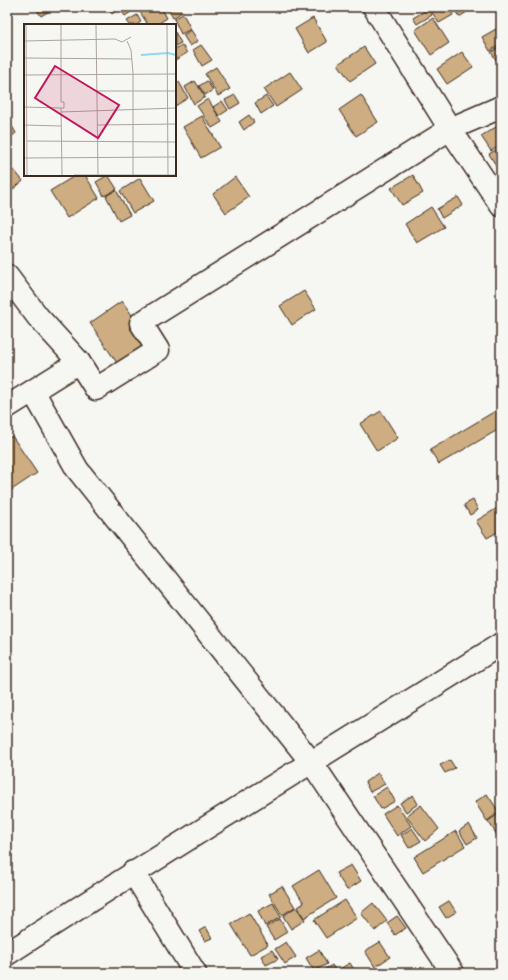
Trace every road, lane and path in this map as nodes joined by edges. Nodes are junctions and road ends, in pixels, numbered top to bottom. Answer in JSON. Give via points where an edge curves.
{"nodes":[{"id":1,"x":374,"y":7,"type":"edge"},
{"id":2,"x":501,"y":107,"type":"edge"},
{"id":3,"x":450,"y":129,"type":"junction"},
{"id":4,"x":501,"y":205,"type":"edge"},
{"id":5,"x":7,"y":276,"type":"edge"},
{"id":6,"x":79,"y":362,"type":"junction"},
{"id":7,"x":33,"y":390,"type":"junction"},
{"id":8,"x":7,"y":407,"type":"edge"},
{"id":9,"x":501,"y":644,"type":"edge"},
{"id":10,"x":312,"y":763,"type":"junction"},
{"id":11,"x":133,"y":872,"type":"junction"},
{"id":12,"x":7,"y":954,"type":"edge"},
{"id":13,"x":196,"y":973,"type":"edge"},
{"id":14,"x":453,"y":973,"type":"edge"}],
"edges":[{"from":1,"to":3,"type":"street"},
{"from":2,"to":3,"type":"street"},
{"from":3,"to":4,"type":"street"},
{"from":3,"to":6,"type":"street","via":[[141,323],[158,350],[96,389]]},
{"from":5,"to":6,"type":"street","via":[[38,317]]},
{"from":6,"to":7,"type":"street"},
{"from":7,"to":8,"type":"street"},
{"from":7,"to":10,"type":"street","via":[[77,469]]},
{"from":9,"to":10,"type":"street"},
{"from":10,"to":11,"type":"street"},
{"from":10,"to":14,"type":"street"},
{"from":11,"to":12,"type":"street"},
{"from":11,"to":13,"type":"street"}]}
